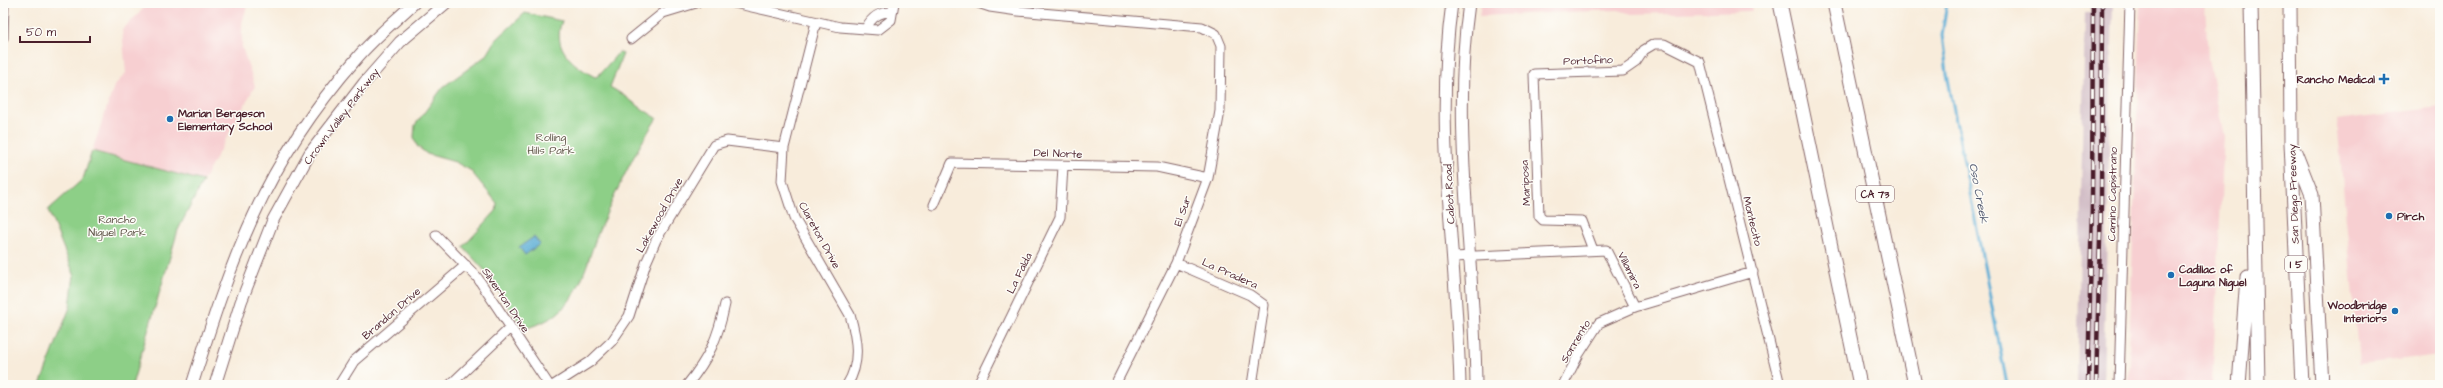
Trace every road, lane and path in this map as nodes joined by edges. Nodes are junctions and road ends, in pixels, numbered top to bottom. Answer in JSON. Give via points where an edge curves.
{"nodes":[{"id":1,"x":4,"y":3,"type":"edge"},
{"id":2,"x":414,"y":3,"type":"edge"},
{"id":3,"x":446,"y":3,"type":"edge"},
{"id":4,"x":696,"y":3,"type":"edge"},
{"id":5,"x":734,"y":3,"type":"edge"},
{"id":6,"x":978,"y":3,"type":"edge"},
{"id":7,"x":1452,"y":3,"type":"edge"},
{"id":8,"x":1469,"y":3,"type":"edge"},
{"id":9,"x":1780,"y":3,"type":"edge"},
{"id":10,"x":1834,"y":3,"type":"edge"},
{"id":11,"x":2130,"y":3,"type":"edge"},
{"id":12,"x":2251,"y":3,"type":"edge"},
{"id":13,"x":2290,"y":3,"type":"edge"},
{"id":14,"x":893,"y":7,"type":"edge"},
{"id":15,"x":816,"y":22,"type":"junction"},
{"id":16,"x":866,"y":28,"type":"junction"},
{"id":17,"x":386,"y":29,"type":"junction"},
{"id":18,"x":3,"y":38,"type":"edge"},
{"id":19,"x":631,"y":39,"type":"dead end"},
{"id":20,"x":400,"y":42,"type":"junction"},
{"id":21,"x":1700,"y":62,"type":"joint"},
{"id":22,"x":1534,"y":74,"type":"joint"},
{"id":23,"x":2291,"y":143,"type":"junction"},
{"id":24,"x":784,"y":148,"type":"junction"},
{"id":25,"x":1063,"y":166,"type":"junction"},
{"id":26,"x":1208,"y":178,"type":"junction"},
{"id":27,"x":934,"y":205,"type":"dead end"},
{"id":28,"x":2253,"y":207,"type":"junction"},
{"id":29,"x":436,"y":235,"type":"dead end"},
{"id":30,"x":1593,"y":250,"type":"junction"},
{"id":31,"x":1453,"y":256,"type":"junction"},
{"id":32,"x":1470,"y":256,"type":"junction"},
{"id":33,"x":1176,"y":263,"type":"junction"},
{"id":34,"x":466,"y":264,"type":"junction"},
{"id":35,"x":1753,"y":272,"type":"junction"},
{"id":36,"x":725,"y":304,"type":"dead end"},
{"id":37,"x":1635,"y":306,"type":"junction"},
{"id":38,"x":510,"y":328,"type":"junction"},
{"id":39,"x":192,"y":385,"type":"edge"},
{"id":40,"x":215,"y":385,"type":"edge"},
{"id":41,"x":339,"y":385,"type":"edge"},
{"id":42,"x":450,"y":385,"type":"edge"},
{"id":43,"x":549,"y":385,"type":"edge"},
{"id":44,"x":554,"y":385,"type":"edge"},
{"id":45,"x":687,"y":385,"type":"edge"},
{"id":46,"x":847,"y":385,"type":"edge"},
{"id":47,"x":978,"y":385,"type":"edge"},
{"id":48,"x":1115,"y":385,"type":"edge"},
{"id":49,"x":1252,"y":385,"type":"edge"},
{"id":50,"x":1460,"y":385,"type":"edge"},
{"id":51,"x":1476,"y":385,"type":"edge"},
{"id":52,"x":1563,"y":385,"type":"edge"},
{"id":53,"x":1780,"y":385,"type":"edge"},
{"id":54,"x":1860,"y":385,"type":"edge"},
{"id":55,"x":1915,"y":385,"type":"edge"},
{"id":56,"x":2119,"y":385,"type":"edge"},
{"id":57,"x":2239,"y":385,"type":"edge"},
{"id":58,"x":2258,"y":385,"type":"edge"},
{"id":59,"x":2302,"y":385,"type":"edge"},
{"id":60,"x":2322,"y":385,"type":"edge"}],
"edges":[{"from":1,"to":18,"type":"street"},
{"from":2,"to":17,"type":"main road","name":"Crown Valley Parkway"},
{"from":3,"to":20,"type":"main road","name":"Crown Valley Parkway"},
{"from":4,"to":19,"type":"street","via":[[663,13]]},
{"from":5,"to":15,"type":"street"},
{"from":6,"to":26,"type":"street","name":"El Sur","via":[[990,8],[1202,27],[1216,34],[1221,46],[1220,110]]},
{"from":7,"to":31,"type":"main road","name":"Cabot Road","via":[[1446,55],[1444,112]]},
{"from":8,"to":32,"type":"main road","name":"Cabot Road","via":[[1463,61],[1462,115]]},
{"from":9,"to":54,"type":"highway"},
{"from":10,"to":55,"type":"highway","number":"CA 73"},
{"from":11,"to":56,"type":"street","name":"Camino Capistrano"},
{"from":12,"to":28,"type":"highway"},
{"from":13,"to":23,"type":"highway","name":"San Diego Freeway","number":"I 5"},
{"from":14,"to":16,"type":"street","via":[[871,19]]},
{"from":14,"to":16,"type":"street","via":[[891,20],[886,26],[878,30]]},
{"from":15,"to":16,"type":"street","via":[[840,27]]},
{"from":15,"to":24,"type":"street","name":"Clareton Drive"},
{"from":17,"to":20,"type":"main road"},
{"from":17,"to":39,"type":"main road","name":"Crown Valley Parkway","via":[[358,57],[309,119],[270,182],[239,248]]},
{"from":20,"to":40,"type":"main road","name":"Crown Valley Parkway","via":[[364,83],[310,154],[284,200],[255,265]]},
{"from":21,"to":22,"type":"street","name":"Portofino","via":[[1664,44],[1654,44],[1644,50],[1636,62],[1623,71]]},
{"from":21,"to":35,"type":"street","name":"Montecito"},
{"from":22,"to":30,"type":"street","name":"Mariposa","via":[[1539,216],[1544,220],[1582,221]]},
{"from":23,"to":59,"type":"highway","name":"San Diego Freeway","number":"I 5"},
{"from":23,"to":60,"type":"highway","via":[[2312,196]]},
{"from":24,"to":44,"type":"street","name":"Lakewood Drive","via":[[728,141],[714,145],[656,240],[629,316],[601,352]]},
{"from":24,"to":46,"type":"street","name":"Clareton Drive","via":[[782,181],[785,197],[794,218],[842,298],[856,333],[857,354],[854,374]]},
{"from":25,"to":26,"type":"street","name":"Del Norte","via":[[1157,167]]},
{"from":25,"to":27,"type":"street","name":"Del Norte","via":[[952,163]]},
{"from":25,"to":47,"type":"street","name":"La Falda","via":[[1060,217]]},
{"from":26,"to":33,"type":"street","name":"El Sur"},
{"from":28,"to":57,"type":"highway"},
{"from":28,"to":58,"type":"highway"},
{"from":29,"to":34,"type":"street","name":"Silverton Drive"},
{"from":30,"to":32,"type":"street","name":"Villamira"},
{"from":30,"to":37,"type":"street","name":"Villamira","via":[[1606,250]]},
{"from":31,"to":32,"type":"street","name":"Villamira"},
{"from":31,"to":50,"type":"main road","name":"Cabot Road"},
{"from":32,"to":51,"type":"main road","name":"Cabot Road"},
{"from":33,"to":48,"type":"street","name":"El Sur"},
{"from":33,"to":49,"type":"street","name":"La Pradera","via":[[1250,295],[1264,305]]},
{"from":34,"to":38,"type":"street","name":"Silverton Drive"},
{"from":34,"to":41,"type":"street","name":"Brandon Drive","via":[[354,361]]},
{"from":35,"to":37,"type":"street","name":"Villamira"},
{"from":35,"to":53,"type":"street","name":"Montecito"},
{"from":36,"to":45,"type":"street","via":[[718,336],[706,360]]},
{"from":37,"to":52,"type":"street","name":"Sorrento","via":[[1599,323]]},
{"from":38,"to":42,"type":"street"},
{"from":38,"to":43,"type":"street","name":"Silverton Drive"}]}
